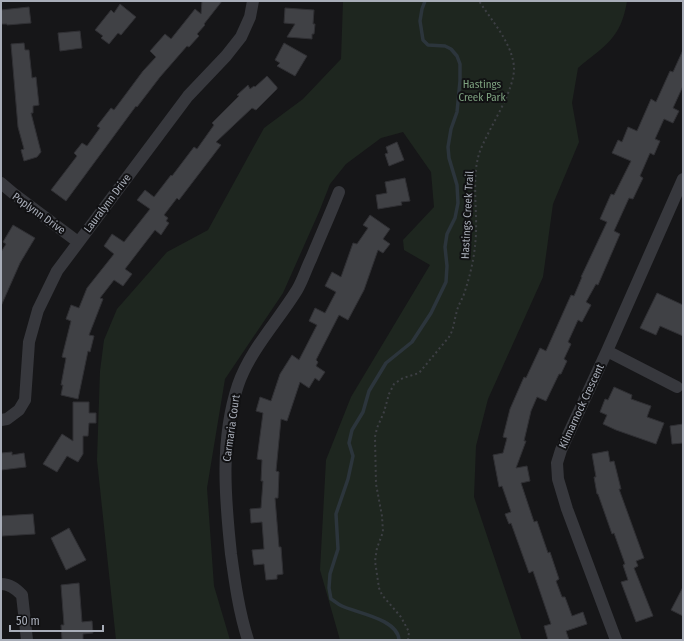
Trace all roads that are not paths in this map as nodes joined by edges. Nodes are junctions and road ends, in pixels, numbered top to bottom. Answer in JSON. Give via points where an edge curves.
{"nodes":[{"id":1,"x":253,"y":1,"type":"edge"},
{"id":2,"x":683,"y":179,"type":"edge"},
{"id":3,"x":1,"y":183,"type":"edge"},
{"id":4,"x":339,"y":192,"type":"dead end"},
{"id":5,"x":679,"y":200,"type":"edge"},
{"id":6,"x":78,"y":242,"type":"junction"},
{"id":7,"x":607,"y":351,"type":"junction"},
{"id":8,"x":677,"y":387,"type":"dead end"},
{"id":9,"x":1,"y":420,"type":"edge"},
{"id":10,"x":1,"y":584,"type":"edge"},
{"id":11,"x":27,"y":640,"type":"edge"},
{"id":12,"x":248,"y":640,"type":"edge"},
{"id":13,"x":616,"y":640,"type":"edge"}],
"edges":[{"from":1,"to":6,"type":"street","name":"Lauralynn Drive","via":[[250,17],[241,37],[188,96]]},
{"from":2,"to":5,"type":"street","name":"Kilmarnock Crescent"},
{"from":3,"to":6,"type":"street","name":"Poplynn Drive"},
{"from":4,"to":12,"type":"street","name":"Carmaria Court","via":[[298,288],[245,370],[232,406],[226,452],[226,490],[236,588]]},
{"from":5,"to":7,"type":"street","name":"Kilmarnock Crescent"},
{"from":6,"to":9,"type":"street","name":"Lauralynn Drive","via":[[57,271],[38,310],[29,342],[24,400],[19,410],[7,419]]},
{"from":7,"to":8,"type":"street"},
{"from":7,"to":13,"type":"street","name":"Kilmarnock Crescent","via":[[557,463],[561,492]]},
{"from":10,"to":11,"type":"street","via":[[15,588],[22,595]]}]}
